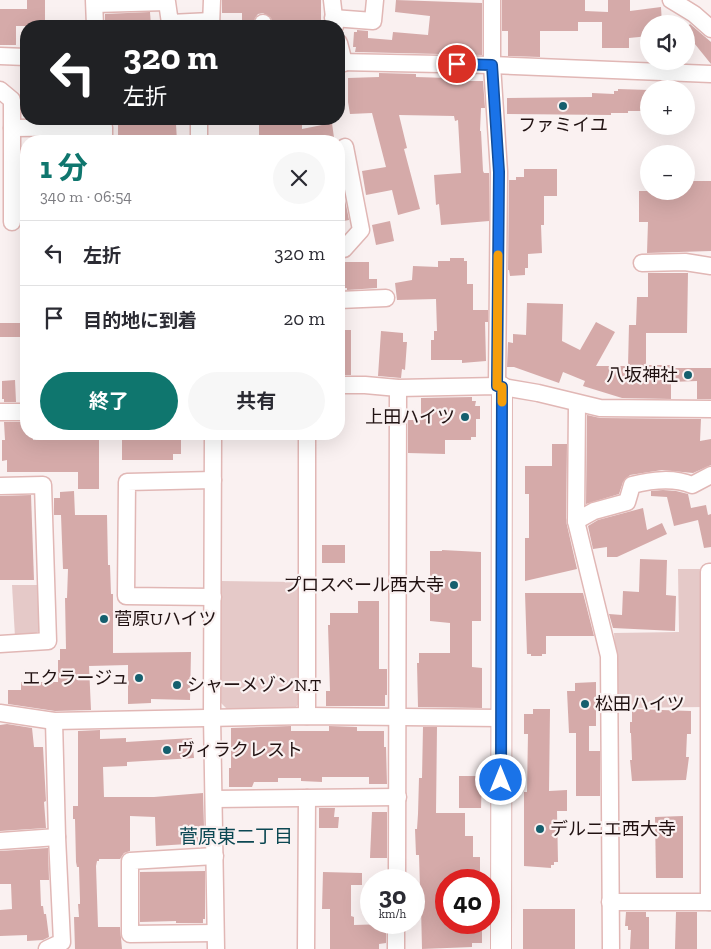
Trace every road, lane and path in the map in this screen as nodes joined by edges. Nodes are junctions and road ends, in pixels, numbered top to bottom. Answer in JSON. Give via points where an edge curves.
{"nodes":[{"id":1,"x":212,"y":0,"type":"edge"},
{"id":2,"x":332,"y":0,"type":"edge"},
{"id":3,"x":375,"y":0,"type":"edge"},
{"id":4,"x":492,"y":0,"type":"edge"},
{"id":5,"x":671,"y":0,"type":"edge"},
{"id":6,"x":95,"y":2,"type":"edge"},
{"id":7,"x":95,"y":20,"type":"edge"},
{"id":8,"x":170,"y":20,"type":"edge"},
{"id":9,"x":211,"y":20,"type":"edge"},
{"id":10,"x":334,"y":20,"type":"edge"},
{"id":11,"x":345,"y":22,"type":"edge"},
{"id":12,"x":711,"y":29,"type":"edge"},
{"id":13,"x":0,"y":56,"type":"edge"},
{"id":14,"x":20,"y":57,"type":"edge"},
{"id":15,"x":345,"y":63,"type":"edge"},
{"id":16,"x":492,"y":65,"type":"junction"},
{"id":17,"x":711,"y":74,"type":"edge"},
{"id":18,"x":0,"y":90,"type":"edge"},
{"id":19,"x":12,"y":128,"type":"junction"},
{"id":20,"x":104,"y":135,"type":"edge"},
{"id":21,"x":346,"y":147,"type":"dead end"},
{"id":22,"x":12,"y":222,"type":"dead end"},
{"id":23,"x":345,"y":248,"type":"edge"},
{"id":24,"x":642,"y":263,"type":"dead end"},
{"id":25,"x":711,"y":266,"type":"edge"},
{"id":26,"x":386,"y":298,"type":"dead end"},
{"id":27,"x":345,"y":300,"type":"edge"},
{"id":28,"x":345,"y":385,"type":"edge"},
{"id":29,"x":500,"y":386,"type":"junction"},
{"id":30,"x":398,"y":388,"type":"junction"},
{"id":31,"x":577,"y":403,"type":"junction"},
{"id":32,"x":711,"y":409,"type":"edge"},
{"id":33,"x":0,"y":412,"type":"edge"},
{"id":34,"x":20,"y":412,"type":"edge"},
{"id":35,"x":213,"y":440,"type":"edge"},
{"id":36,"x":307,"y":440,"type":"edge"},
{"id":37,"x":711,"y":475,"type":"edge"},
{"id":38,"x":213,"y":480,"type":"junction"},
{"id":39,"x":0,"y":486,"type":"edge"},
{"id":40,"x":576,"y":521,"type":"junction"},
{"id":41,"x":711,"y":572,"type":"edge"},
{"id":42,"x":213,"y":597,"type":"junction"},
{"id":43,"x":0,"y":644,"type":"edge"},
{"id":44,"x":0,"y":713,"type":"edge"},
{"id":45,"x":212,"y":716,"type":"junction"},
{"id":46,"x":307,"y":716,"type":"junction"},
{"id":47,"x":398,"y":717,"type":"junction"},
{"id":48,"x":501,"y":718,"type":"junction"},
{"id":49,"x":54,"y":721,"type":"junction"},
{"id":50,"x":398,"y":797,"type":"junction"},
{"id":51,"x":307,"y":798,"type":"junction"},
{"id":52,"x":214,"y":799,"type":"junction"},
{"id":53,"x":57,"y":837,"type":"junction"},
{"id":54,"x":0,"y":841,"type":"edge"},
{"id":55,"x":215,"y":856,"type":"junction"},
{"id":56,"x":397,"y":869,"type":"edge"},
{"id":57,"x":610,"y":902,"type":"junction"},
{"id":58,"x":710,"y":902,"type":"edge"},
{"id":59,"x":396,"y":934,"type":"edge"},
{"id":60,"x":216,"y":941,"type":"edge"},
{"id":61,"x":47,"y":949,"type":"edge"},
{"id":62,"x":306,"y":949,"type":"edge"},
{"id":63,"x":396,"y":949,"type":"edge"},
{"id":64,"x":501,"y":949,"type":"edge"},
{"id":65,"x":611,"y":949,"type":"edge"}],
"edges":[{"from":1,"to":9,"type":"street"},
{"from":2,"to":10,"type":"street"},
{"from":3,"to":11,"type":"street","via":[[373,22]]},
{"from":4,"to":16,"type":"street"},
{"from":5,"to":12,"type":"street"},
{"from":6,"to":7,"type":"street"},
{"from":6,"to":8,"type":"street","via":[[167,2]]},
{"from":13,"to":14,"type":"street"},
{"from":15,"to":16,"type":"street"},
{"from":16,"to":17,"type":"street"},
{"from":16,"to":29,"type":"street","via":[[499,172]]},
{"from":18,"to":19,"type":"street","via":[[12,100]]},
{"from":19,"to":20,"type":"street","via":[[104,127]]},
{"from":19,"to":22,"type":"street"},
{"from":21,"to":23,"type":"street","via":[[361,230]]},
{"from":24,"to":25,"type":"street","via":[[685,262]]},
{"from":26,"to":27,"type":"street"},
{"from":28,"to":30,"type":"street"},
{"from":29,"to":30,"type":"street"},
{"from":29,"to":31,"type":"street"},
{"from":29,"to":48,"type":"street"},
{"from":30,"to":47,"type":"street"},
{"from":31,"to":32,"type":"street","via":[[600,408]]},
{"from":31,"to":40,"type":"street"},
{"from":33,"to":34,"type":"street"},
{"from":35,"to":38,"type":"street"},
{"from":36,"to":46,"type":"street"},
{"from":37,"to":40,"type":"street","via":[[692,486],[683,482],[653,480],[632,485],[627,502]]},
{"from":38,"to":42,"type":"street"},
{"from":38,"to":42,"type":"street","via":[[127,482],[126,596]]},
{"from":39,"to":43,"type":"street","via":[[43,485],[48,640]]},
{"from":40,"to":57,"type":"street","via":[[609,656]]},
{"from":41,"to":58,"type":"street"},
{"from":42,"to":45,"type":"street"},
{"from":44,"to":49,"type":"street"},
{"from":45,"to":46,"type":"street"},
{"from":45,"to":49,"type":"street"},
{"from":45,"to":52,"type":"street"},
{"from":46,"to":47,"type":"street"},
{"from":47,"to":48,"type":"street"},
{"from":47,"to":50,"type":"street"},
{"from":48,"to":64,"type":"street"},
{"from":49,"to":53,"type":"street"},
{"from":50,"to":51,"type":"street"},
{"from":50,"to":56,"type":"street"},
{"from":51,"to":52,"type":"street"},
{"from":51,"to":62,"type":"street"},
{"from":52,"to":55,"type":"street"},
{"from":53,"to":54,"type":"street"},
{"from":53,"to":61,"type":"street","via":[[62,942]]},
{"from":55,"to":60,"type":"street"},
{"from":55,"to":60,"type":"street","via":[[130,861],[130,934]]},
{"from":57,"to":58,"type":"street"},
{"from":57,"to":65,"type":"street"},
{"from":59,"to":63,"type":"street"}]}
